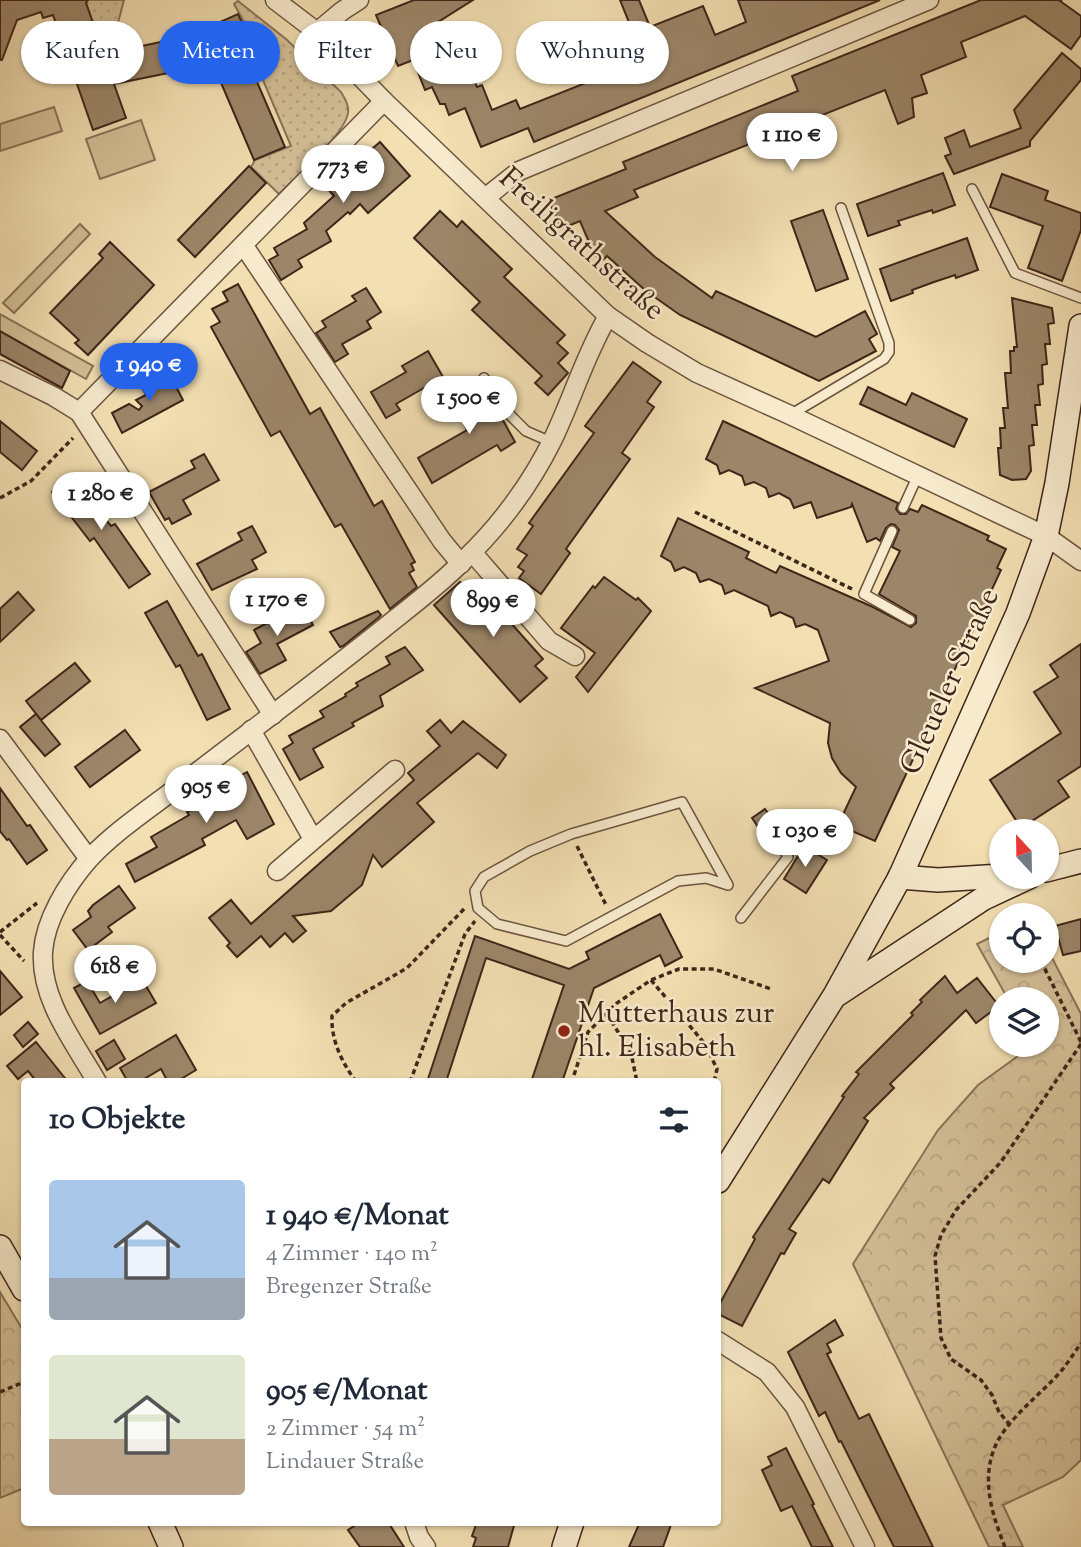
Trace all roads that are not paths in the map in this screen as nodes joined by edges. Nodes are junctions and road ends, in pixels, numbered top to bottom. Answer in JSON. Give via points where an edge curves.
{"nodes":[{"id":1,"x":275,"y":0,"type":"edge"},
{"id":2,"x":359,"y":0,"type":"edge"},
{"id":3,"x":929,"y":0,"type":"edge"},
{"id":4,"x":303,"y":21,"type":"edge"},
{"id":5,"x":330,"y":21,"type":"edge"},
{"id":6,"x":367,"y":84,"type":"edge"},
{"id":7,"x":384,"y":101,"type":"junction"},
{"id":8,"x":972,"y":189,"type":"dead end"},
{"id":9,"x":485,"y":198,"type":"junction"},
{"id":10,"x":841,"y":208,"type":"dead end"},
{"id":11,"x":244,"y":246,"type":"junction"},
{"id":12,"x":1081,"y":298,"type":"edge"},
{"id":13,"x":608,"y":316,"type":"junction"},
{"id":14,"x":1081,"y":326,"type":"edge"},
{"id":15,"x":0,"y":370,"type":"edge"},
{"id":16,"x":484,"y":378,"type":"dead end"},
{"id":17,"x":790,"y":415,"type":"junction"},
{"id":18,"x":84,"y":419,"type":"junction"},
{"id":19,"x":551,"y":442,"type":"junction"},
{"id":20,"x":918,"y":475,"type":"junction"},
{"id":21,"x":903,"y":508,"type":"dead end"},
{"id":22,"x":892,"y":531,"type":"dead end"},
{"id":23,"x":1046,"y":536,"type":"junction"},
{"id":24,"x":466,"y":558,"type":"junction"},
{"id":25,"x":1081,"y":561,"type":"edge"},
{"id":26,"x":910,"y":620,"type":"dead end"},
{"id":27,"x":575,"y":656,"type":"dead end"},
{"id":28,"x":273,"y":715,"type":"junction"},
{"id":29,"x":251,"y":730,"type":"junction"},
{"id":30,"x":0,"y":739,"type":"edge"},
{"id":31,"x":395,"y":770,"type":"dead end"},
{"id":32,"x":776,"y":834,"type":"dead end"},
{"id":33,"x":313,"y":839,"type":"junction"},
{"id":34,"x":89,"y":859,"type":"junction"},
{"id":35,"x":1081,"y":861,"type":"edge"},
{"id":36,"x":1059,"y":867,"type":"edge"},
{"id":37,"x":277,"y":871,"type":"dead end"},
{"id":38,"x":900,"y":877,"type":"junction"},
{"id":39,"x":989,"y":877,"type":"edge"},
{"id":40,"x":1003,"y":889,"type":"edge"},
{"id":41,"x":483,"y":912,"type":"joint"},
{"id":42,"x":741,"y":918,"type":"dead end"},
{"id":43,"x":835,"y":995,"type":"junction"},
{"id":44,"x":95,"y":1078,"type":"edge"},
{"id":45,"x":721,"y":1176,"type":"edge"},
{"id":46,"x":0,"y":1247,"type":"edge"},
{"id":47,"x":21,"y":1284,"type":"edge"},
{"id":48,"x":721,"y":1343,"type":"edge"},
{"id":49,"x":162,"y":1526,"type":"edge"},
{"id":50,"x":415,"y":1526,"type":"edge"},
{"id":51,"x":571,"y":1526,"type":"edge"},
{"id":52,"x":171,"y":1547,"type":"edge"},
{"id":53,"x":426,"y":1547,"type":"edge"},
{"id":54,"x":564,"y":1547,"type":"edge"},
{"id":55,"x":865,"y":1547,"type":"edge"}],
"edges":[{"from":1,"to":4,"type":"street","name":"Freiligrathstraße"},
{"from":2,"to":5,"type":"street"},
{"from":3,"to":9,"type":"street","via":[[519,171]]},
{"from":6,"to":7,"type":"street","name":"Freiligrathstraße"},
{"from":7,"to":9,"type":"street","name":"Freiligrathstraße"},
{"from":7,"to":11,"type":"street"},
{"from":8,"to":12,"type":"lane","via":[[1015,273]]},
{"from":9,"to":13,"type":"street","name":"Freiligrathstraße"},
{"from":10,"to":17,"type":"lane","via":[[889,352]]},
{"from":11,"to":18,"type":"street"},
{"from":11,"to":24,"type":"street","via":[[442,541]]},
{"from":13,"to":17,"type":"street","name":"Freiligrathstraße","via":[[697,373]]},
{"from":13,"to":19,"type":"street"},
{"from":14,"to":23,"type":"main road","name":"Gleueler Straße"},
{"from":15,"to":18,"type":"street","via":[[53,396]]},
{"from":16,"to":19,"type":"lane","via":[[526,431]]},
{"from":17,"to":20,"type":"street","name":"Freiligrathstraße"},
{"from":18,"to":28,"type":"street"},
{"from":19,"to":24,"type":"street","via":[[520,495]]},
{"from":20,"to":21,"type":"lane"},
{"from":20,"to":23,"type":"street","name":"Freiligrathstraße"},
{"from":22,"to":26,"type":"lane","via":[[864,594]]},
{"from":23,"to":25,"type":"street","name":"Freiligrathstraße"},
{"from":23,"to":38,"type":"main road","name":"Gleueler Straße","via":[[1018,613]]},
{"from":24,"to":27,"type":"street","via":[[549,641]]},
{"from":24,"to":28,"type":"street"},
{"from":28,"to":29,"type":"street"},
{"from":29,"to":33,"type":"street"},
{"from":29,"to":34,"type":"street"},
{"from":30,"to":34,"type":"street"},
{"from":31,"to":33,"type":"street"},
{"from":32,"to":42,"type":"lane","via":[[788,857]]},
{"from":33,"to":37,"type":"street"},
{"from":34,"to":44,"type":"street","via":[[50,920],[43,952],[44,983]]},
{"from":35,"to":36,"type":"main road"},
{"from":38,"to":39,"type":"main road"},
{"from":38,"to":43,"type":"main road","name":"Gleueler Straße"},
{"from":40,"to":43,"type":"main road"},
{"from":41,"to":41,"type":"lane","via":[[475,891],[491,872],[571,834],[682,802],[728,885],[706,878],[678,881],[566,941],[497,924]]},
{"from":43,"to":45,"type":"main road","name":"Gleueler Straße"},
{"from":46,"to":47,"type":"main road"},
{"from":48,"to":55,"type":"street","via":[[767,1372],[795,1408]]},
{"from":49,"to":52,"type":"main road"},
{"from":50,"to":53,"type":"street"},
{"from":51,"to":54,"type":"main road"}]}
